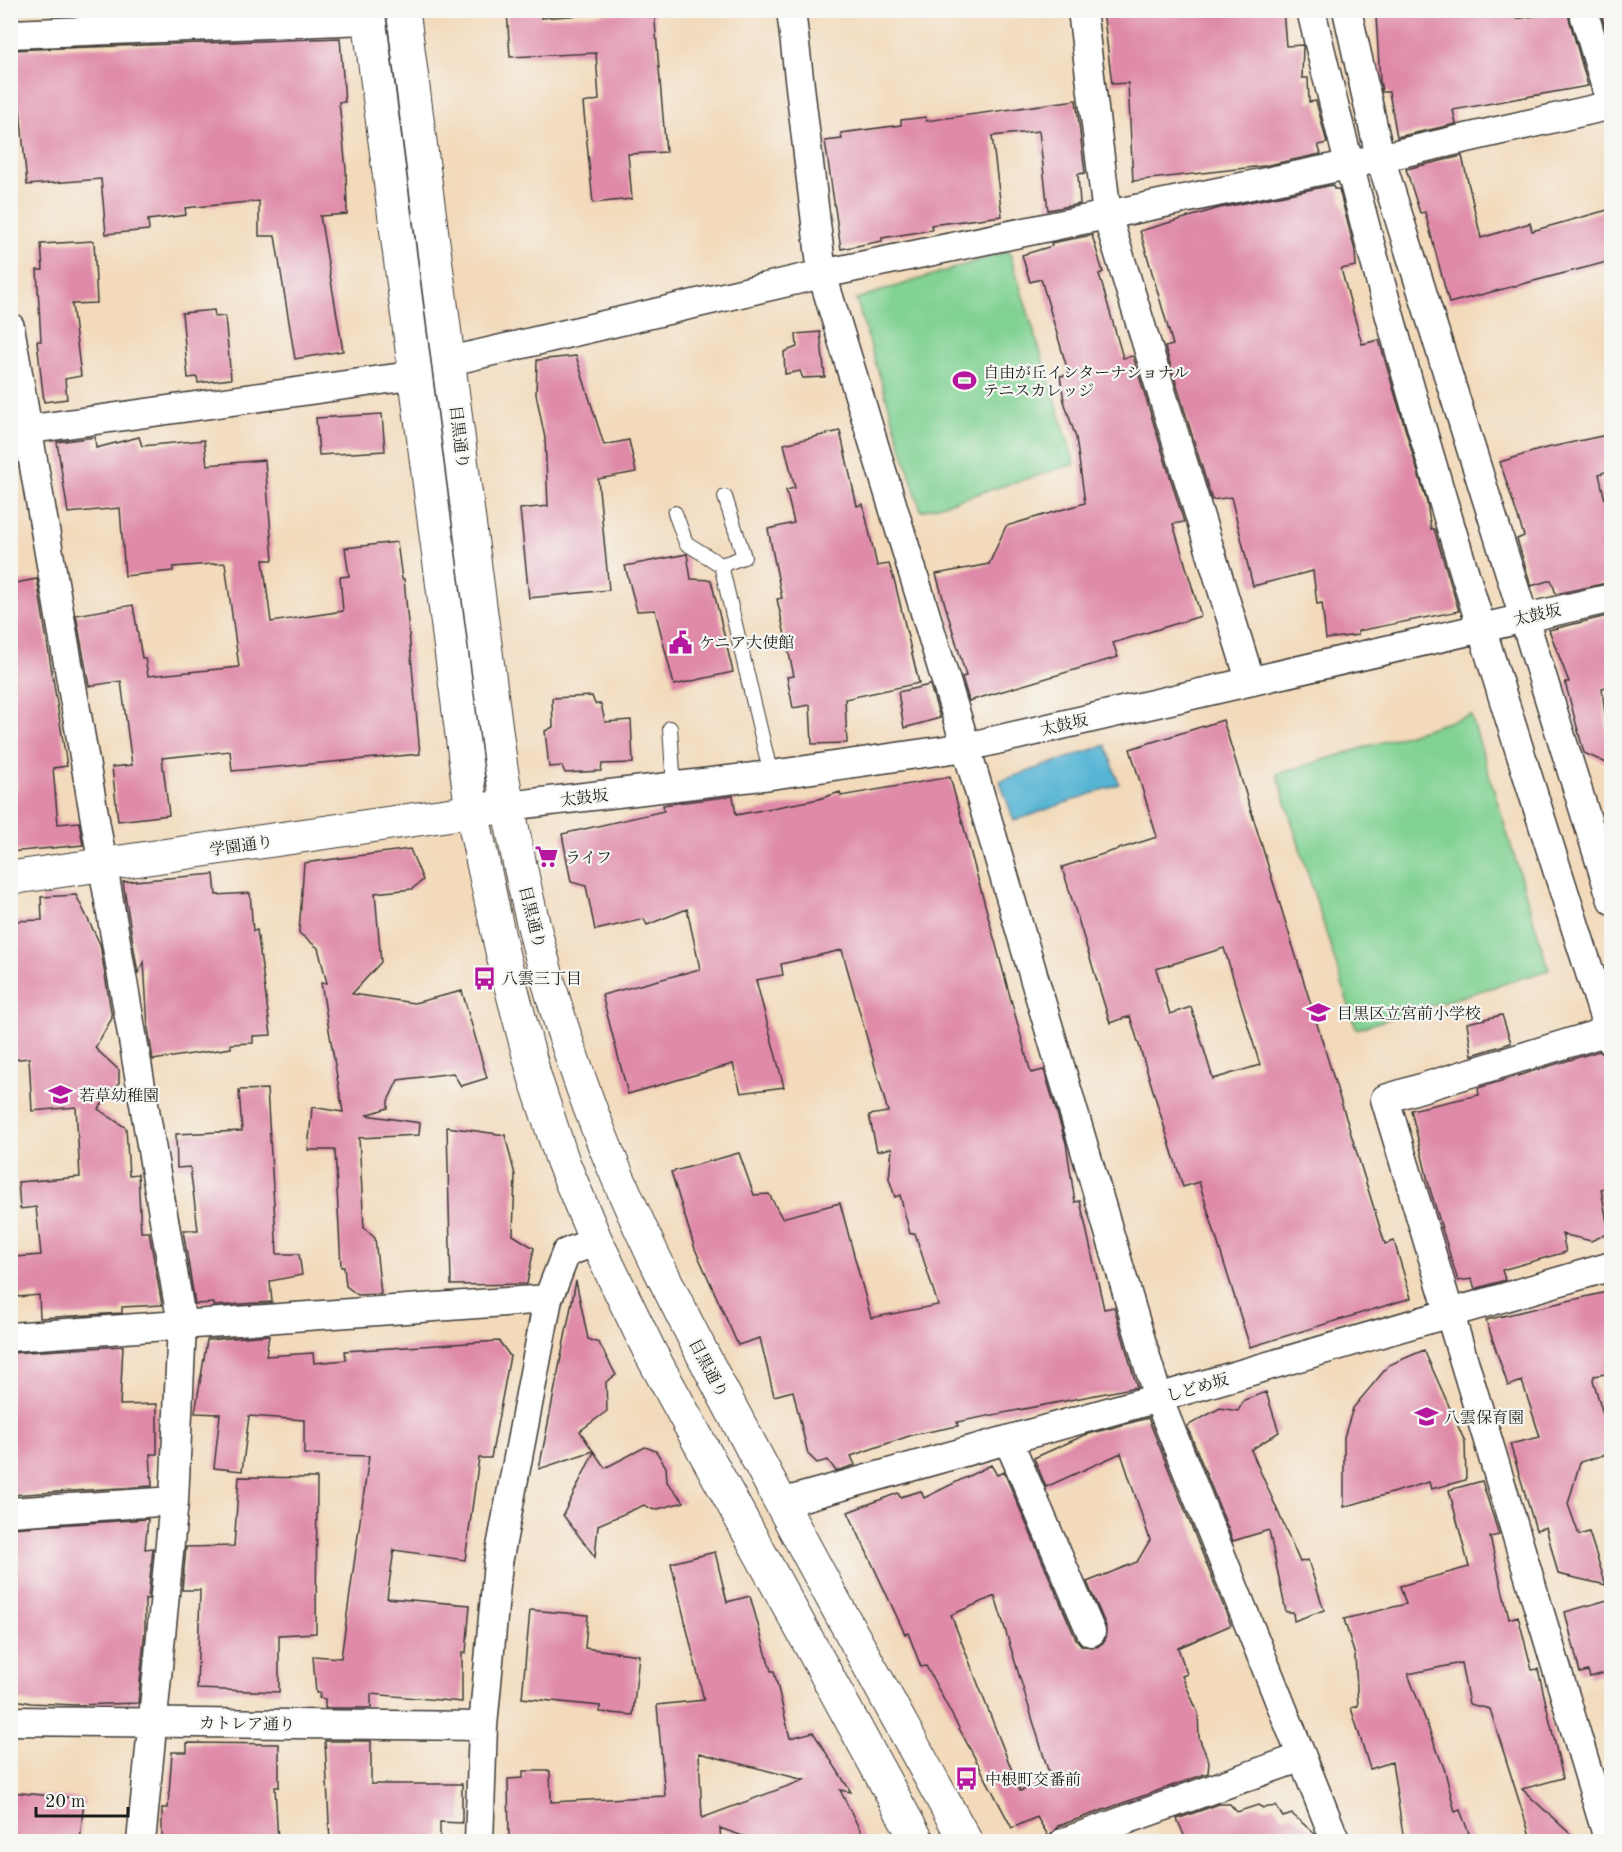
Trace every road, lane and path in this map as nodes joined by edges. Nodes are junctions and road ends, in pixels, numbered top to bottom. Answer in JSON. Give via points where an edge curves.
{"nodes":[{"id":1,"x":403,"y":10,"type":"edge"},
{"id":2,"x":790,"y":10,"type":"edge"},
{"id":3,"x":1082,"y":10,"type":"edge"},
{"id":4,"x":1311,"y":10,"type":"edge"},
{"id":5,"x":1347,"y":10,"type":"edge"},
{"id":6,"x":1583,"y":10,"type":"edge"},
{"id":7,"x":368,"y":15,"type":"edge"},
{"id":8,"x":169,"y":19,"type":"edge"},
{"id":9,"x":10,"y":34,"type":"edge"},
{"id":10,"x":1611,"y":106,"type":"edge"},
{"id":11,"x":1380,"y":157,"type":"junction"},
{"id":12,"x":1348,"y":165,"type":"junction"},
{"id":13,"x":1107,"y":215,"type":"junction"},
{"id":14,"x":822,"y":274,"type":"junction"},
{"id":15,"x":10,"y":327,"type":"edge"},
{"id":16,"x":450,"y":361,"type":"junction"},
{"id":17,"x":417,"y":375,"type":"junction"},
{"id":18,"x":18,"y":431,"type":"edge"},
{"id":19,"x":725,"y":497,"type":"dead end"},
{"id":20,"x":675,"y":513,"type":"dead end"},
{"id":21,"x":721,"y":565,"type":"junction"},
{"id":22,"x":1611,"y":597,"type":"edge"},
{"id":23,"x":1524,"y":617,"type":"junction"},
{"id":24,"x":1481,"y":627,"type":"junction"},
{"id":25,"x":1250,"y":680,"type":"junction"},
{"id":26,"x":670,"y":728,"type":"dead end"},
{"id":27,"x":966,"y":747,"type":"junction"},
{"id":28,"x":771,"y":776,"type":"junction"},
{"id":29,"x":674,"y":787,"type":"junction"},
{"id":30,"x":508,"y":806,"type":"junction"},
{"id":31,"x":472,"y":812,"type":"junction"},
{"id":32,"x":102,"y":865,"type":"junction"},
{"id":33,"x":10,"y":878,"type":"edge"},
{"id":34,"x":1611,"y":900,"type":"edge"},
{"id":35,"x":1610,"y":1036,"type":"edge"},
{"id":36,"x":596,"y":1240,"type":"junction"},
{"id":37,"x":1611,"y":1266,"type":"edge"},
{"id":38,"x":548,"y":1299,"type":"junction"},
{"id":39,"x":1449,"y":1314,"type":"junction"},
{"id":40,"x":182,"y":1324,"type":"junction"},
{"id":41,"x":10,"y":1337,"type":"edge"},
{"id":42,"x":1158,"y":1398,"type":"junction"},
{"id":43,"x":1008,"y":1440,"type":"junction"},
{"id":44,"x":174,"y":1501,"type":"junction"},
{"id":45,"x":781,"y":1503,"type":"junction"},
{"id":46,"x":10,"y":1512,"type":"edge"},
{"id":47,"x":1091,"y":1632,"type":"dead end"},
{"id":48,"x":10,"y":1721,"type":"edge"},
{"id":49,"x":151,"y":1722,"type":"junction"},
{"id":50,"x":483,"y":1726,"type":"junction"},
{"id":51,"x":1302,"y":1757,"type":"junction"},
{"id":52,"x":141,"y":1842,"type":"edge"},
{"id":53,"x":479,"y":1842,"type":"edge"},
{"id":54,"x":918,"y":1842,"type":"edge"},
{"id":55,"x":966,"y":1842,"type":"edge"},
{"id":56,"x":1064,"y":1842,"type":"edge"},
{"id":57,"x":1336,"y":1842,"type":"edge"},
{"id":58,"x":1609,"y":1842,"type":"edge"}],
"edges":[{"from":1,"to":16,"type":"main road","name":"目黒通り"},
{"from":2,"to":14,"type":"street"},
{"from":3,"to":13,"type":"street"},
{"from":4,"to":12,"type":"street"},
{"from":5,"to":11,"type":"street"},
{"from":6,"to":10,"type":"street"},
{"from":7,"to":8,"type":"street"},
{"from":7,"to":17,"type":"main road"},
{"from":8,"to":9,"type":"street"},
{"from":10,"to":11,"type":"street"},
{"from":11,"to":12,"type":"street"},
{"from":11,"to":23,"type":"street"},
{"from":12,"to":13,"type":"street"},
{"from":12,"to":24,"type":"street"},
{"from":13,"to":14,"type":"street"},
{"from":13,"to":25,"type":"street"},
{"from":14,"to":16,"type":"street"},
{"from":14,"to":27,"type":"street"},
{"from":15,"to":18,"type":"street"},
{"from":16,"to":30,"type":"main road","name":"目黒通り"},
{"from":17,"to":18,"type":"street"},
{"from":17,"to":31,"type":"main road"},
{"from":18,"to":32,"type":"street"},
{"from":19,"to":21,"type":"lane","via":[[744,557]]},
{"from":20,"to":21,"type":"lane","via":[[686,543]]},
{"from":21,"to":28,"type":"lane"},
{"from":22,"to":23,"type":"street","name":"太鼓坂"},
{"from":23,"to":24,"type":"street","name":"太鼓坂"},
{"from":23,"to":34,"type":"street"},
{"from":24,"to":25,"type":"street","name":"太鼓坂"},
{"from":24,"to":35,"type":"street"},
{"from":25,"to":27,"type":"street","name":"太鼓坂"},
{"from":26,"to":29,"type":"lane"},
{"from":27,"to":28,"type":"street","name":"太鼓坂"},
{"from":27,"to":42,"type":"street"},
{"from":28,"to":29,"type":"street","name":"太鼓坂"},
{"from":29,"to":30,"type":"street","name":"太鼓坂"},
{"from":30,"to":31,"type":"main road","name":"学園通り"},
{"from":30,"to":45,"type":"main road","name":"目黒通り","via":[[540,949],[574,1065],[604,1143],[690,1332]]},
{"from":31,"to":32,"type":"main road","name":"学園通り"},
{"from":31,"to":36,"type":"main road","via":[[502,956],[535,1078],[563,1162]]},
{"from":32,"to":33,"type":"main road","name":"学園通り"},
{"from":32,"to":40,"type":"street"},
{"from":35,"to":39,"type":"street","via":[[1385,1099]]},
{"from":36,"to":38,"type":"street","via":[[566,1253]]},
{"from":36,"to":54,"type":"main road","via":[[651,1354]]},
{"from":37,"to":39,"type":"street","name":"しどめ坂"},
{"from":38,"to":40,"type":"street"},
{"from":38,"to":50,"type":"street","via":[[498,1563]]},
{"from":39,"to":42,"type":"street","name":"しどめ坂"},
{"from":39,"to":58,"type":"street"},
{"from":40,"to":41,"type":"street"},
{"from":40,"to":44,"type":"street"},
{"from":42,"to":43,"type":"street","name":"しどめ坂"},
{"from":42,"to":51,"type":"street"},
{"from":43,"to":45,"type":"street","name":"しどめ坂"},
{"from":43,"to":47,"type":"street"},
{"from":44,"to":46,"type":"street"},
{"from":44,"to":49,"type":"street"},
{"from":45,"to":55,"type":"main road","name":"目黒通り"},
{"from":48,"to":49,"type":"street","name":"カトレア通り"},
{"from":49,"to":50,"type":"street","name":"カトレア通り"},
{"from":49,"to":52,"type":"street"},
{"from":50,"to":53,"type":"street"},
{"from":51,"to":56,"type":"street"},
{"from":51,"to":57,"type":"street"}]}
